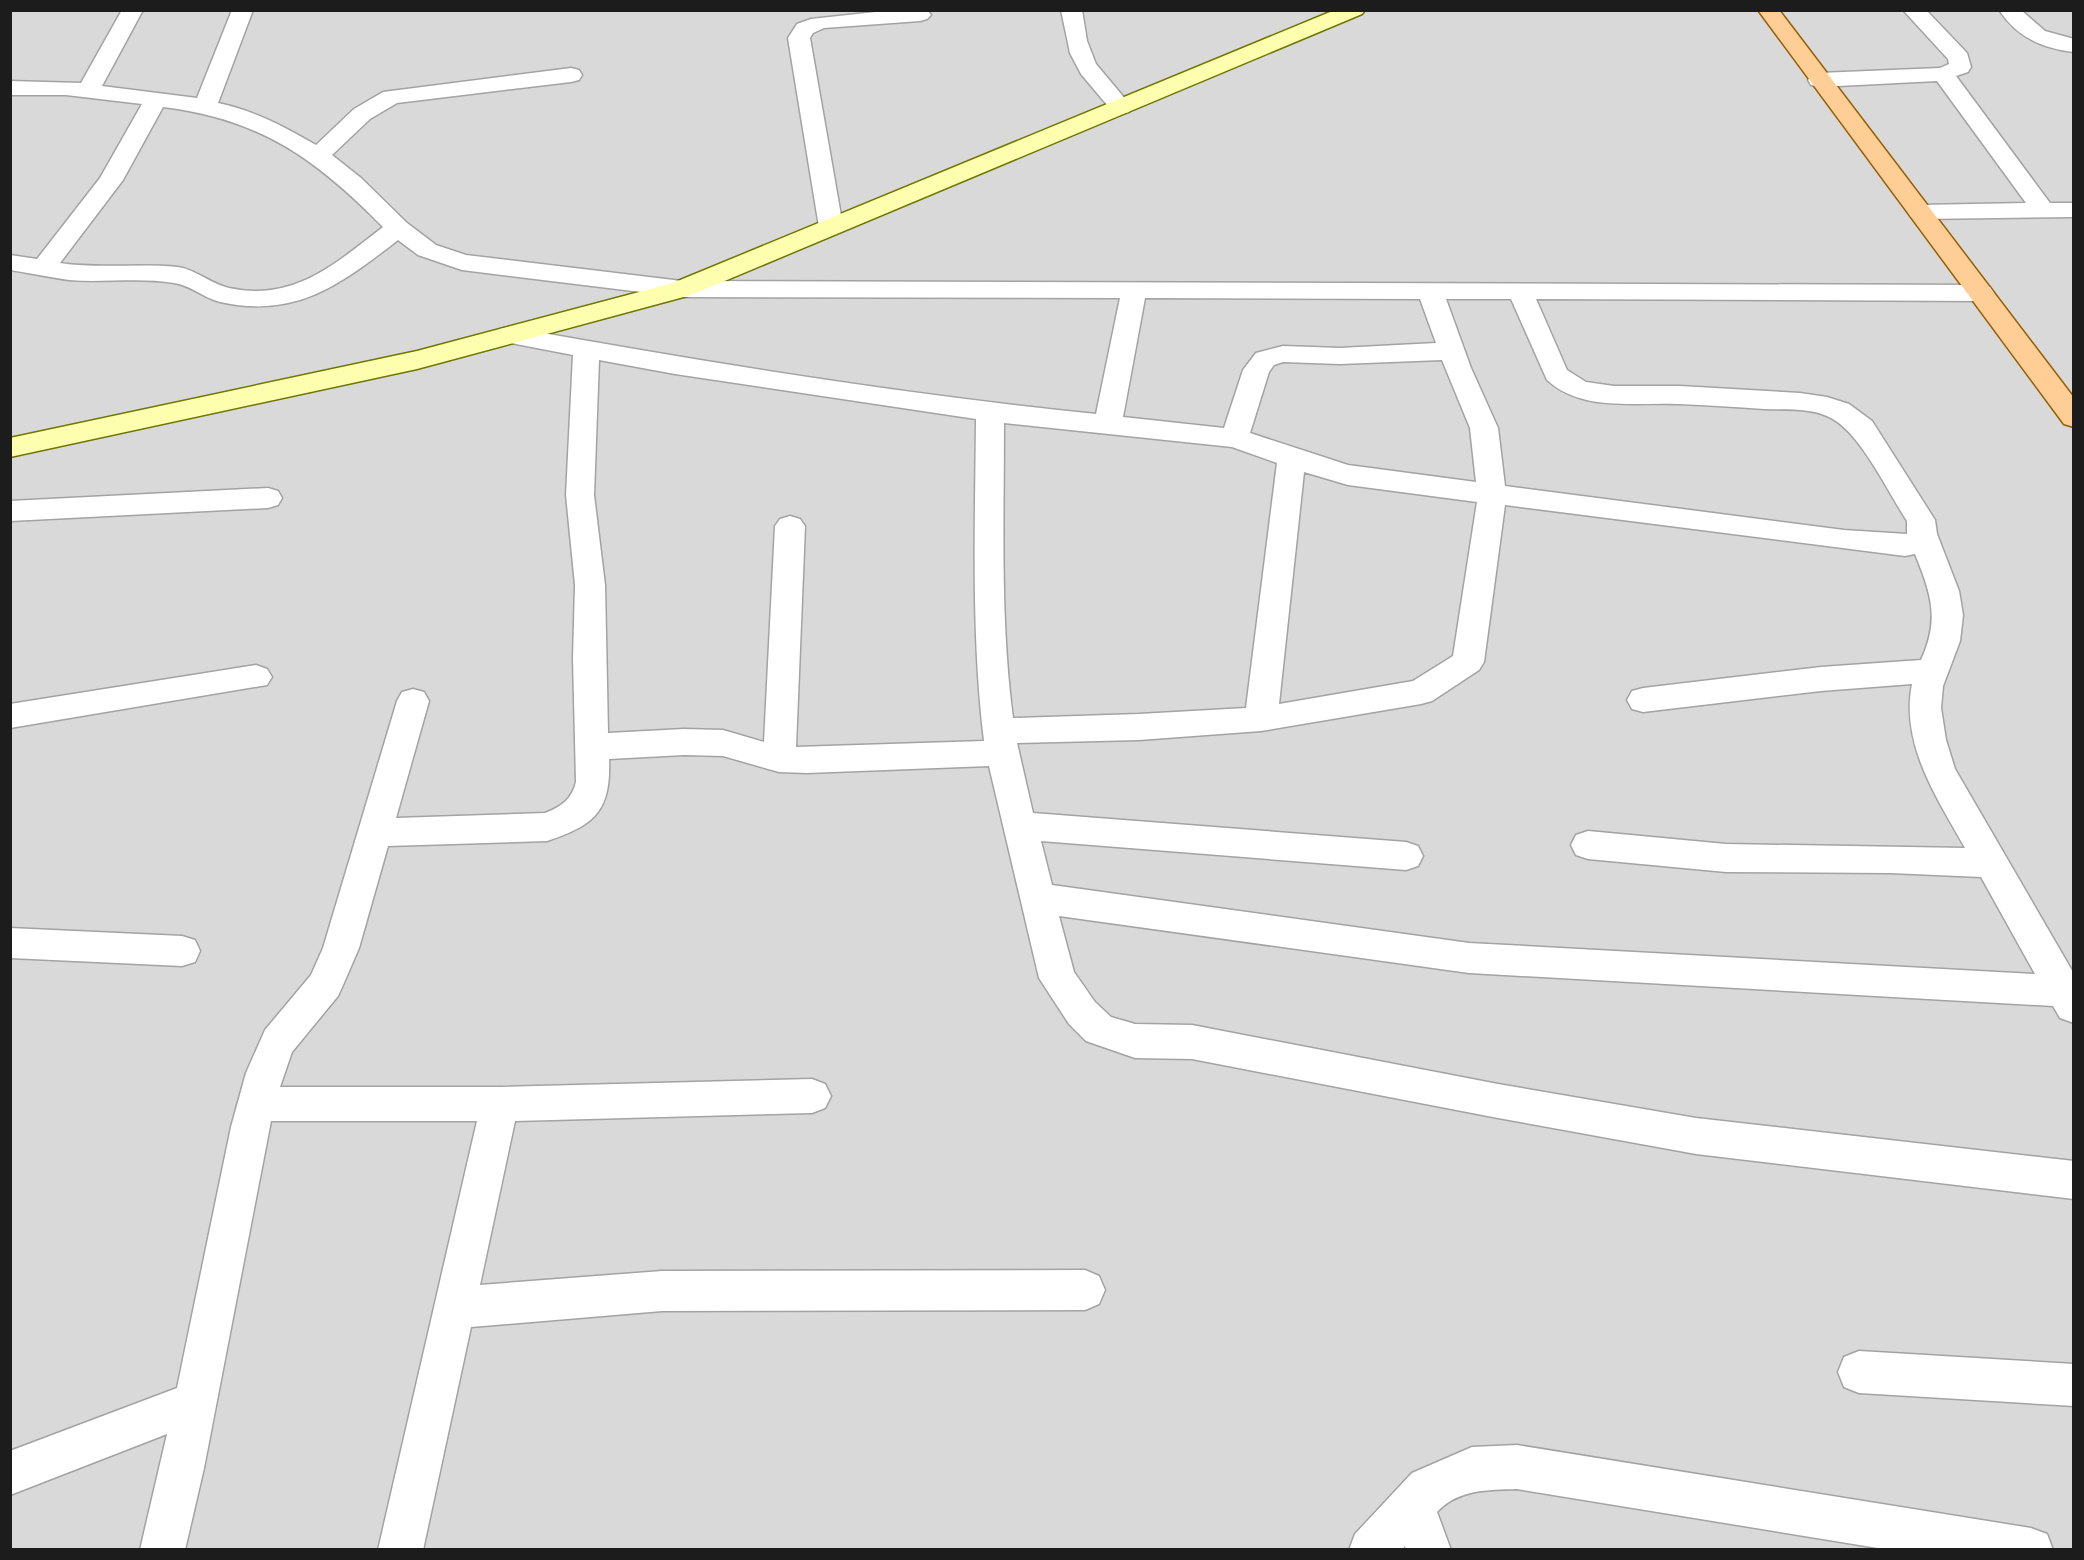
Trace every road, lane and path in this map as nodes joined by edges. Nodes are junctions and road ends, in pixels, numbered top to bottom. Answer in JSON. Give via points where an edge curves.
{"nodes":[{"id":1,"x":133,"y":10,"type":"edge"},
{"id":2,"x":243,"y":10,"type":"edge"},
{"id":3,"x":1071,"y":10,"type":"edge"},
{"id":4,"x":1355,"y":10,"type":"edge"},
{"id":5,"x":1768,"y":10,"type":"edge"},
{"id":6,"x":1913,"y":10,"type":"edge"},
{"id":7,"x":2009,"y":10,"type":"edge"},
{"id":8,"x":920,"y":15,"type":"dead end"},
{"id":9,"x":2073,"y":46,"type":"edge"},
{"id":10,"x":1943,"y":74,"type":"junction"},
{"id":11,"x":571,"y":75,"type":"dead end"},
{"id":12,"x":1819,"y":80,"type":"junction"},
{"id":13,"x":10,"y":88,"type":"edge"},
{"id":14,"x":88,"y":91,"type":"junction"},
{"id":15,"x":156,"y":99,"type":"junction"},
{"id":16,"x":205,"y":107,"type":"junction"},
{"id":17,"x":1121,"y":107,"type":"junction"},
{"id":18,"x":318,"y":156,"type":"junction"},
{"id":19,"x":2043,"y":210,"type":"junction"},
{"id":20,"x":2073,"y":210,"type":"edge"},
{"id":21,"x":1920,"y":212,"type":"junction"},
{"id":22,"x":831,"y":227,"type":"junction"},
{"id":23,"x":398,"y":228,"type":"junction"},
{"id":24,"x":10,"y":262,"type":"edge"},
{"id":25,"x":42,"y":269,"type":"junction"},
{"id":26,"x":682,"y":288,"type":"junction"},
{"id":27,"x":1134,"y":290,"type":"junction"},
{"id":28,"x":1430,"y":291,"type":"junction"},
{"id":29,"x":1520,"y":291,"type":"junction"},
{"id":30,"x":1981,"y":292,"type":"junction"},
{"id":31,"x":509,"y":335,"type":"junction"},
{"id":32,"x":586,"y":349,"type":"junction"},
{"id":33,"x":1452,"y":351,"type":"junction"},
{"id":34,"x":990,"y":412,"type":"junction"},
{"id":35,"x":2073,"y":418,"type":"edge"},
{"id":36,"x":1108,"y":425,"type":"junction"},
{"id":37,"x":1235,"y":438,"type":"junction"},
{"id":38,"x":10,"y":448,"type":"edge"},
{"id":39,"x":1292,"y":457,"type":"junction"},
{"id":40,"x":1492,"y":494,"type":"junction"},
{"id":41,"x":268,"y":498,"type":"dead end"},
{"id":42,"x":10,"y":511,"type":"edge"},
{"id":43,"x":790,"y":526,"type":"dead end"},
{"id":44,"x":1922,"y":534,"type":"junction"},
{"id":45,"x":1933,"y":671,"type":"junction"},
{"id":46,"x":256,"y":677,"type":"dead end"},
{"id":47,"x":1643,"y":700,"type":"dead end"},
{"id":48,"x":413,"y":701,"type":"dead end"},
{"id":49,"x":10,"y":716,"type":"edge"},
{"id":50,"x":1261,"y":719,"type":"junction"},
{"id":51,"x":1001,"y":742,"type":"junction"},
{"id":52,"x":592,"y":747,"type":"junction"},
{"id":53,"x":779,"y":759,"type":"junction"},
{"id":54,"x":1020,"y":826,"type":"junction"},
{"id":55,"x":375,"y":833,"type":"junction"},
{"id":56,"x":1587,"y":845,"type":"dead end"},
{"id":57,"x":1406,"y":856,"type":"dead end"},
{"id":58,"x":1992,"y":863,"type":"junction"},
{"id":59,"x":1038,"y":898,"type":"junction"},
{"id":60,"x":10,"y":943,"type":"edge"},
{"id":61,"x":182,"y":951,"type":"dead end"},
{"id":62,"x":2068,"y":1000,"type":"edge"},
{"id":63,"x":812,"y":1096,"type":"dead end"},
{"id":64,"x":256,"y":1104,"type":"junction"},
{"id":65,"x":500,"y":1104,"type":"junction"},
{"id":66,"x":2073,"y":1180,"type":"edge"},
{"id":67,"x":1085,"y":1290,"type":"dead end"},
{"id":68,"x":454,"y":1308,"type":"junction"},
{"id":69,"x":1859,"y":1372,"type":"dead end"},
{"id":70,"x":2073,"y":1385,"type":"edge"},
{"id":71,"x":195,"y":1402,"type":"junction"},
{"id":72,"x":10,"y":1473,"type":"edge"},
{"id":73,"x":1412,"y":1506,"type":"junction"},
{"id":74,"x":162,"y":1550,"type":"edge"},
{"id":75,"x":400,"y":1550,"type":"edge"},
{"id":76,"x":1371,"y":1550,"type":"edge"},
{"id":77,"x":1429,"y":1550,"type":"edge"},
{"id":78,"x":2031,"y":1550,"type":"edge"}],
"edges":[{"from":1,"to":14,"type":"street"},
{"from":2,"to":16,"type":"street"},
{"from":3,"to":17,"type":"street","via":[[1075,41],[1088,71]]},
{"from":4,"to":17,"type":"street"},
{"from":5,"to":12,"type":"main road"},
{"from":6,"to":10,"type":"street","via":[[1959,58],[1960,68]]},
{"from":7,"to":9,"type":"street","via":[[2042,40]]},
{"from":8,"to":22,"type":"street","via":[[823,22],[801,32]]},
{"from":10,"to":12,"type":"street"},
{"from":10,"to":19,"type":"street"},
{"from":11,"to":18,"type":"street","via":[[391,98],[362,114]]},
{"from":12,"to":21,"type":"main road"},
{"from":13,"to":14,"type":"street"},
{"from":14,"to":15,"type":"street"},
{"from":15,"to":16,"type":"street"},
{"from":15,"to":25,"type":"street","via":[[111,180]]},
{"from":16,"to":18,"type":"street","via":[[273,130]]},
{"from":17,"to":22,"type":"street"},
{"from":18,"to":23,"type":"street","via":[[353,183]]},
{"from":19,"to":20,"type":"street"},
{"from":19,"to":21,"type":"street"},
{"from":21,"to":30,"type":"main road"},
{"from":22,"to":26,"type":"street"},
{"from":23,"to":25,"type":"street","via":[[317,287],[268,299],[218,293],[179,275]]},
{"from":23,"to":26,"type":"street","via":[[427,250],[462,262]]},
{"from":24,"to":25,"type":"street"},
{"from":26,"to":27,"type":"street"},
{"from":26,"to":31,"type":"street"},
{"from":27,"to":28,"type":"street"},
{"from":27,"to":36,"type":"street"},
{"from":28,"to":29,"type":"street"},
{"from":28,"to":33,"type":"street"},
{"from":29,"to":30,"type":"street"},
{"from":29,"to":44,"type":"street","via":[[1556,374],[1565,384],[1599,393],[1814,403],[1845,414],[1862,428],[1921,520]]},
{"from":30,"to":35,"type":"main road"},
{"from":31,"to":32,"type":"street"},
{"from":31,"to":38,"type":"street","via":[[417,360]]},
{"from":32,"to":34,"type":"street"},
{"from":32,"to":52,"type":"street","via":[[580,495],[590,585]]},
{"from":33,"to":37,"type":"street","via":[[1340,356],[1283,354],[1265,359],[1256,370]]},
{"from":33,"to":40,"type":"street","via":[[1484,428]]},
{"from":34,"to":36,"type":"street"},
{"from":34,"to":51,"type":"street","via":[[992,678]]},
{"from":36,"to":37,"type":"street"},
{"from":37,"to":39,"type":"street"},
{"from":39,"to":40,"type":"street","via":[[1339,473]]},
{"from":39,"to":50,"type":"street"},
{"from":40,"to":44,"type":"street","via":[[1886,545],[1917,543]]},
{"from":40,"to":50,"type":"street","via":[[1468,662],[1421,692]]},
{"from":41,"to":42,"type":"street"},
{"from":43,"to":53,"type":"street"},
{"from":44,"to":45,"type":"street","via":[[1945,598],[1949,623]]},
{"from":45,"to":47,"type":"street"},
{"from":45,"to":58,"type":"street","via":[[1925,708],[1939,771]]},
{"from":46,"to":49,"type":"street"},
{"from":48,"to":55,"type":"street"},
{"from":50,"to":51,"type":"street"},
{"from":51,"to":53,"type":"street","via":[[807,760]]},
{"from":51,"to":54,"type":"street"},
{"from":52,"to":53,"type":"street","via":[[723,743]]},
{"from":52,"to":55,"type":"street","via":[[593,782],[588,801],[569,818],[547,827]]},
{"from":54,"to":57,"type":"street"},
{"from":54,"to":59,"type":"street"},
{"from":55,"to":64,"type":"street","via":[[341,948],[324,985],[278,1042]]},
{"from":56,"to":58,"type":"street","via":[[1726,858]]},
{"from":58,"to":62,"type":"street"},
{"from":59,"to":62,"type":"street","via":[[1469,958]]},
{"from":59,"to":66,"type":"street","via":[[1057,978],[1099,1029],[1135,1041],[1192,1042],[1696,1136]]},
{"from":60,"to":61,"type":"street"},
{"from":63,"to":65,"type":"street"},
{"from":64,"to":65,"type":"street"},
{"from":64,"to":71,"type":"street"},
{"from":65,"to":68,"type":"street"},
{"from":67,"to":68,"type":"street","via":[[662,1291]]},
{"from":68,"to":75,"type":"street"},
{"from":69,"to":70,"type":"street"},
{"from":71,"to":72,"type":"street"},
{"from":71,"to":74,"type":"street"},
{"from":73,"to":76,"type":"street"},
{"from":73,"to":77,"type":"street"},
{"from":73,"to":78,"type":"street","via":[[1428,1489],[1472,1469],[1517,1467]]}]}
